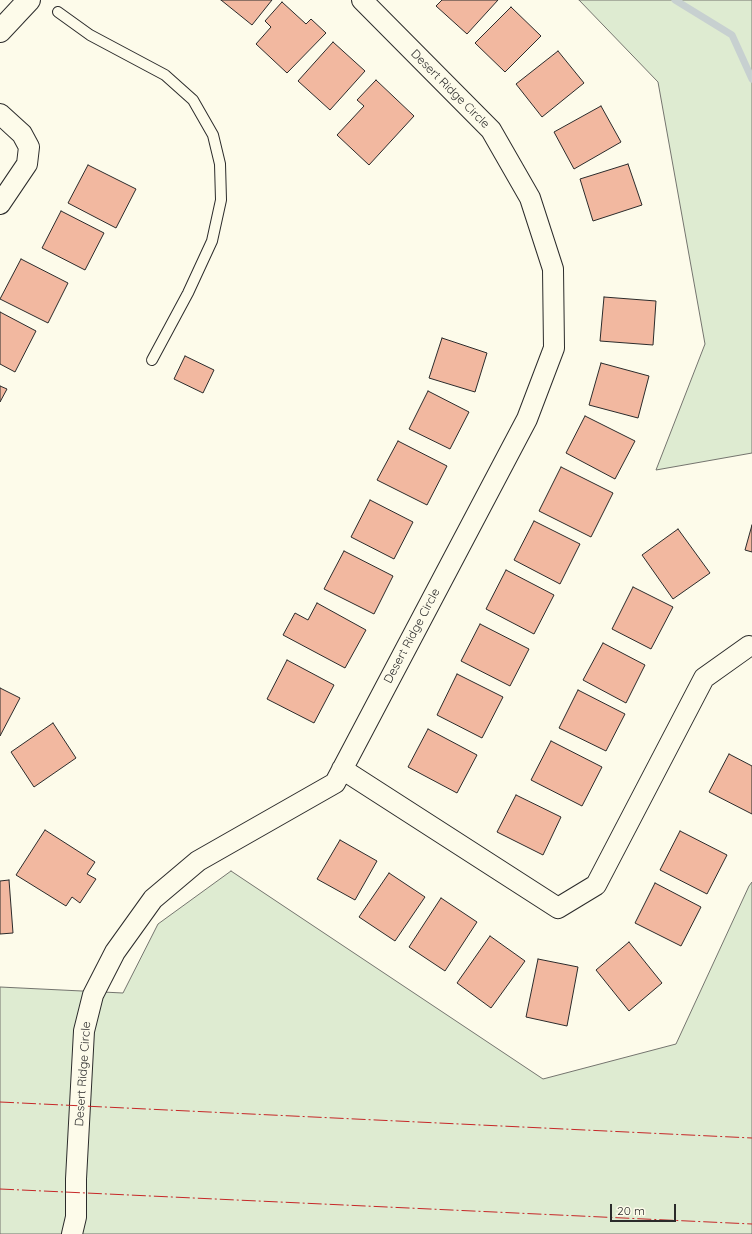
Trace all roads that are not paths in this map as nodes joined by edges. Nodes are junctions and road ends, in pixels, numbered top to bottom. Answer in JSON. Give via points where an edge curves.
{"nodes":[{"id":1,"x":29,"y":0,"type":"edge"},
{"id":2,"x":362,"y":0,"type":"edge"},
{"id":3,"x":58,"y":12,"type":"dead end"},
{"id":4,"x":0,"y":31,"type":"edge"},
{"id":5,"x":0,"y":114,"type":"edge"},
{"id":6,"x":0,"y":204,"type":"edge"},
{"id":7,"x":152,"y":360,"type":"dead end"},
{"id":8,"x":749,"y":646,"type":"dead end"},
{"id":9,"x":342,"y":769,"type":"junction"},
{"id":10,"x":72,"y":1234,"type":"edge"}],
"edges":[{"from":1,"to":4,"type":"street"},
{"from":2,"to":9,"type":"street","name":"Desert Ridge Circle","via":[[491,130],[530,198],[553,269],[554,348],[527,419]]},
{"from":3,"to":7,"type":"lane","via":[[90,35],[165,75],[193,100],[213,135],[220,164],[221,200],[212,241],[188,294]]},
{"from":5,"to":6,"type":"street","via":[[22,134],[29,147],[27,164]]},
{"from":8,"to":9,"type":"street","via":[[704,678],[596,885],[558,908]]},
{"from":9,"to":10,"type":"street","name":"Desert Ridge Circle","via":[[335,783],[198,861],[153,899],[115,952],[93,994],[84,1031],[76,1216]]}]}
